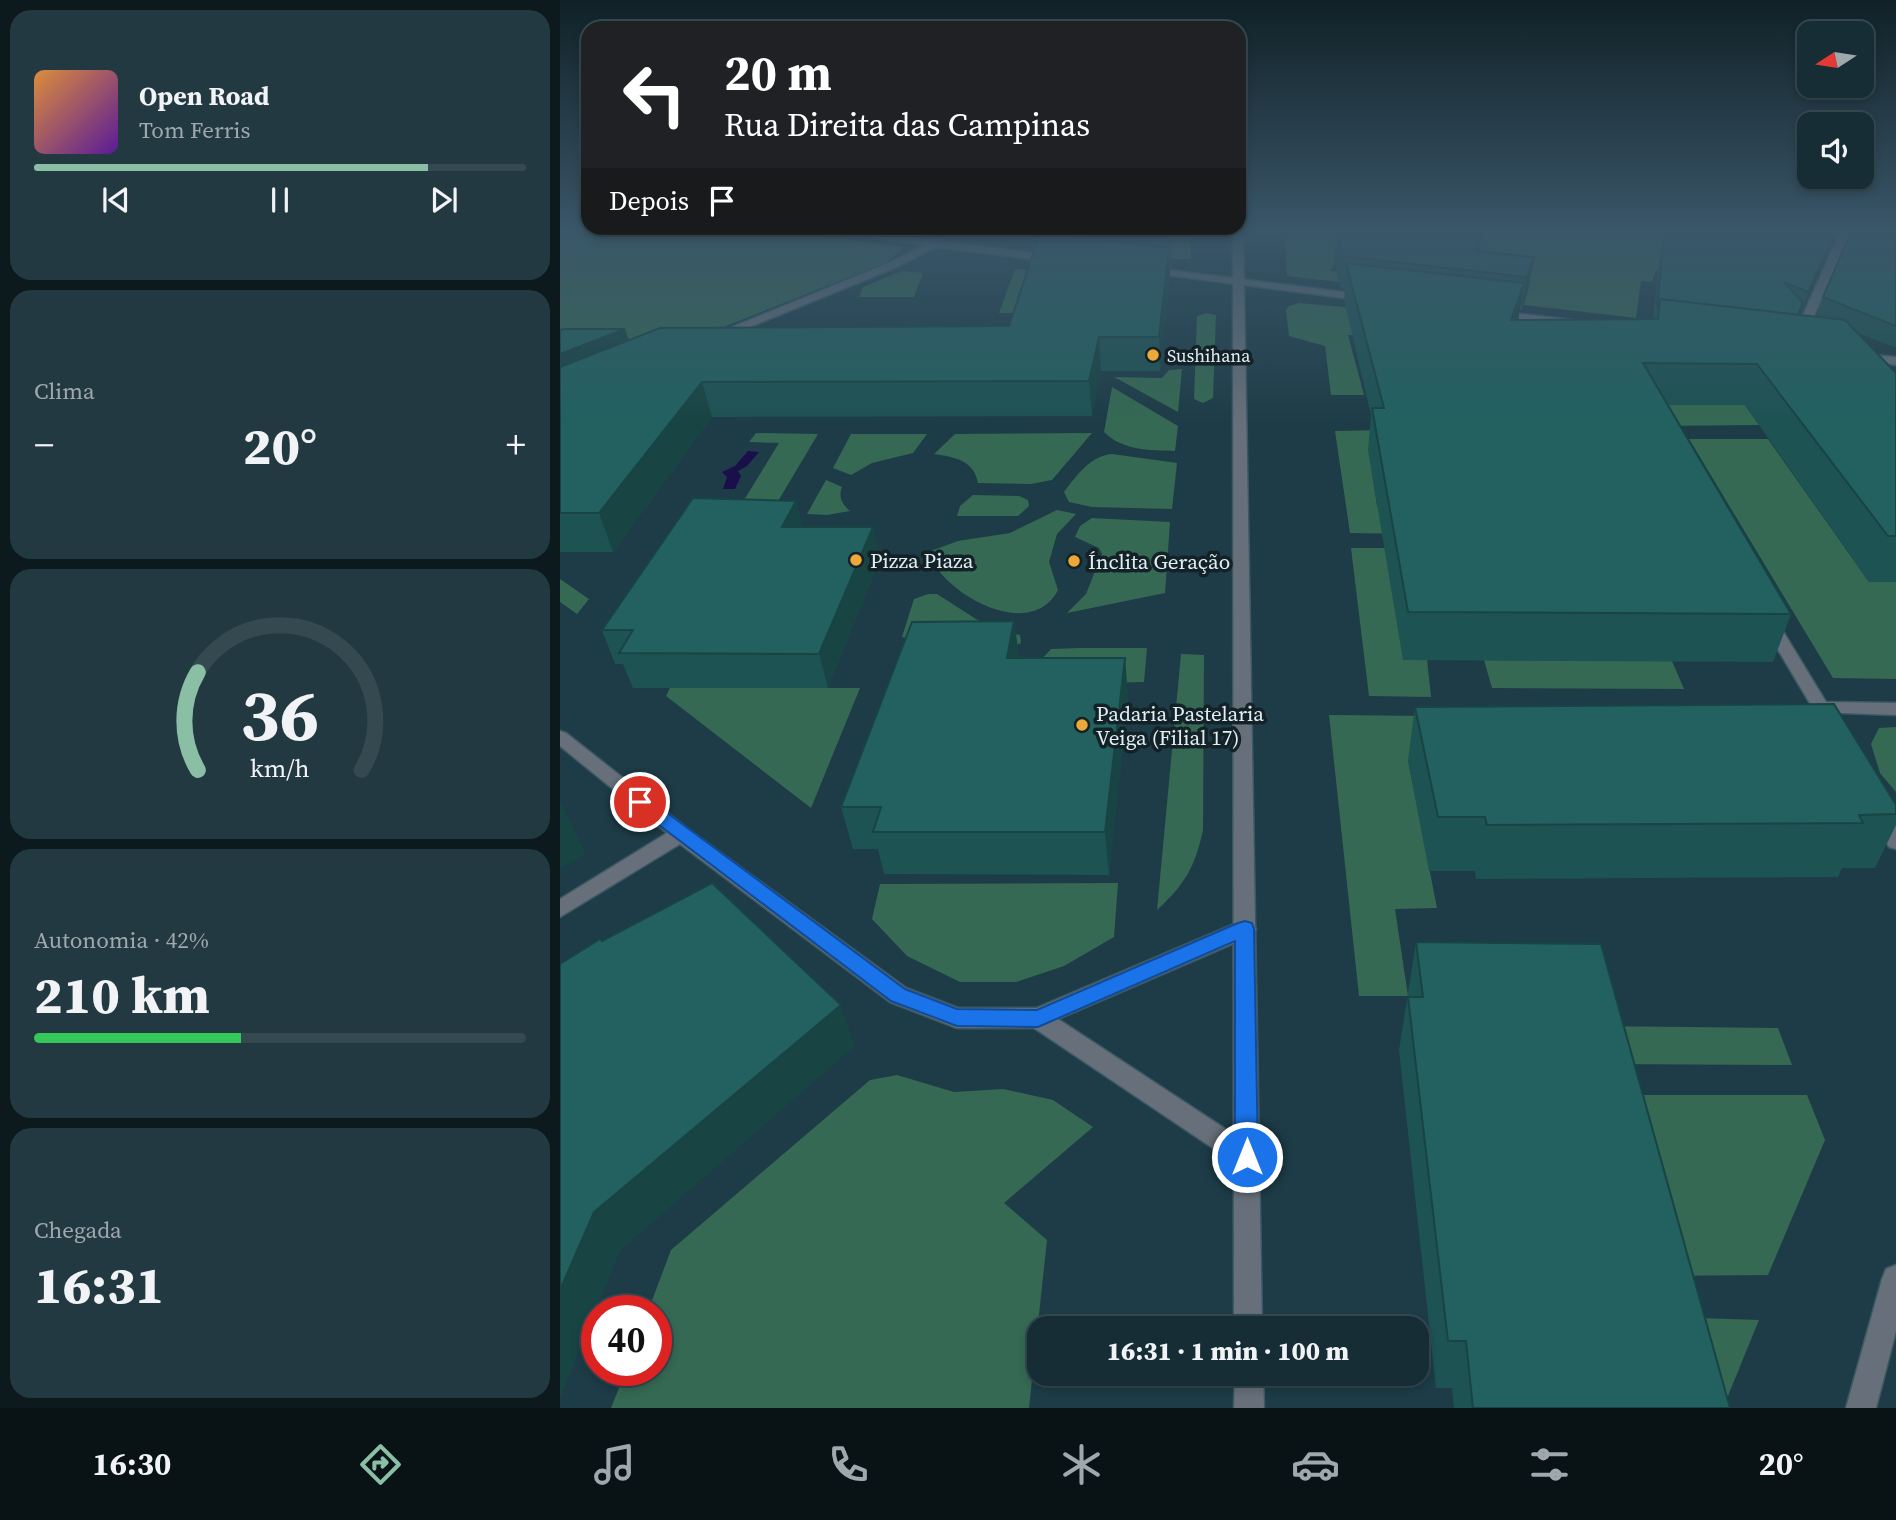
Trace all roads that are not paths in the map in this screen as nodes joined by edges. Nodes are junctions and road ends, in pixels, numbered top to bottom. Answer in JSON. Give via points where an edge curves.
{"nodes":[{"id":1,"x":823,"y":294,"type":"edge"},
{"id":2,"x":1240,"y":294,"type":"edge"},
{"id":3,"x":1334,"y":294,"type":"edge"},
{"id":4,"x":1822,"y":294,"type":"edge"},
{"id":5,"x":1376,"y":299,"type":"edge"},
{"id":6,"x":1482,"y":312,"type":"edge"},
{"id":7,"x":1587,"y":324,"type":"edge"},
{"id":8,"x":707,"y":341,"type":"edge"},
{"id":9,"x":1801,"y":349,"type":"edge"},
{"id":10,"x":1845,"y":355,"type":"edge"},
{"id":11,"x":1896,"y":361,"type":"edge"},
{"id":12,"x":1759,"y":605,"type":"edge"},
{"id":13,"x":1821,"y":708,"type":"junction"},
{"id":14,"x":1896,"y":709,"type":"edge"},
{"id":15,"x":1834,"y":733,"type":"edge"},
{"id":16,"x":560,"y":737,"type":"edge"},
{"id":17,"x":1868,"y":794,"type":"edge"},
{"id":18,"x":681,"y":834,"type":"junction"},
{"id":19,"x":1896,"y":842,"type":"edge"},
{"id":20,"x":560,"y":909,"type":"edge"},
{"id":21,"x":1245,"y":929,"type":"junction"},
{"id":22,"x":1038,"y":1018,"type":"junction"},
{"id":23,"x":1247,"y":1157,"type":"junction"},
{"id":24,"x":1896,"y":1279,"type":"edge"},
{"id":25,"x":1248,"y":1316,"type":"edge"},
{"id":26,"x":1249,"y":1386,"type":"edge"},
{"id":27,"x":1249,"y":1408,"type":"edge"},
{"id":28,"x":1861,"y":1408,"type":"edge"}],
"edges":[{"from":1,"to":8,"type":"street"},
{"from":2,"to":21,"type":"street"},
{"from":3,"to":5,"type":"street"},
{"from":4,"to":9,"type":"street"},
{"from":6,"to":7,"type":"street"},
{"from":10,"to":11,"type":"street"},
{"from":12,"to":13,"type":"street"},
{"from":13,"to":14,"type":"street"},
{"from":13,"to":15,"type":"street"},
{"from":16,"to":18,"type":"street"},
{"from":17,"to":19,"type":"street"},
{"from":18,"to":20,"type":"street"},
{"from":18,"to":22,"type":"street","via":[[898,995],[957,1018]]},
{"from":21,"to":22,"type":"street"},
{"from":21,"to":23,"type":"street"},
{"from":22,"to":23,"type":"street"},
{"from":23,"to":25,"type":"street"},
{"from":24,"to":28,"type":"street"},
{"from":26,"to":27,"type":"street"}]}
